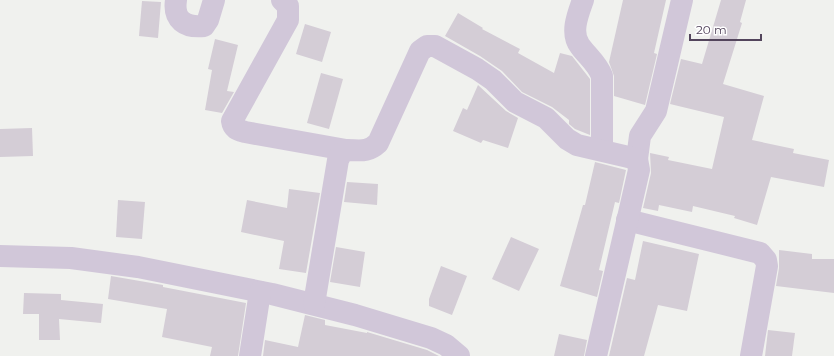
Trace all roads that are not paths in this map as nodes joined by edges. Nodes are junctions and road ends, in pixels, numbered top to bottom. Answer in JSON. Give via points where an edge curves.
{"nodes":[{"id":1,"x":176,"y":0,"type":"edge"},
{"id":2,"x":214,"y":0,"type":"edge"},
{"id":3,"x":282,"y":0,"type":"edge"},
{"id":4,"x":583,"y":0,"type":"edge"},
{"id":5,"x":682,"y":0,"type":"edge"},
{"id":6,"x":346,"y":150,"type":"junction"},
{"id":7,"x":602,"y":150,"type":"junction"},
{"id":8,"x":637,"y":159,"type":"junction"},
{"id":9,"x":627,"y":220,"type":"junction"},
{"id":10,"x":0,"y":256,"type":"edge"},
{"id":11,"x":260,"y":292,"type":"junction"},
{"id":12,"x":314,"y":304,"type":"junction"},
{"id":13,"x":250,"y":356,"type":"edge"},
{"id":14,"x":459,"y":356,"type":"edge"},
{"id":15,"x":596,"y":356,"type":"edge"},
{"id":16,"x":751,"y":356,"type":"edge"}],
"edges":[{"from":1,"to":2,"type":"street","via":[[174,11],[177,18],[198,27],[204,26],[208,20]]},
{"from":3,"to":6,"type":"street","via":[[288,6],[288,20],[232,125],[245,132]]},
{"from":4,"to":7,"type":"street","via":[[575,26],[576,37],[579,45],[599,67],[602,76]]},
{"from":5,"to":8,"type":"street","via":[[656,111],[640,136]]},
{"from":6,"to":7,"type":"street","via":[[362,152],[372,150],[378,144],[420,51],[427,46],[435,46],[493,80],[515,102],[546,118],[567,139]]},
{"from":6,"to":12,"type":"street","via":[[338,160]]},
{"from":7,"to":8,"type":"street"},
{"from":8,"to":9,"type":"street","via":[[639,170]]},
{"from":9,"to":15,"type":"street"},
{"from":9,"to":16,"type":"street","via":[[760,253],[767,266]]},
{"from":10,"to":11,"type":"street","via":[[71,258],[138,267]]},
{"from":11,"to":12,"type":"street"},
{"from":11,"to":13,"type":"street"},
{"from":12,"to":14,"type":"street","via":[[431,338],[446,345]]}]}
